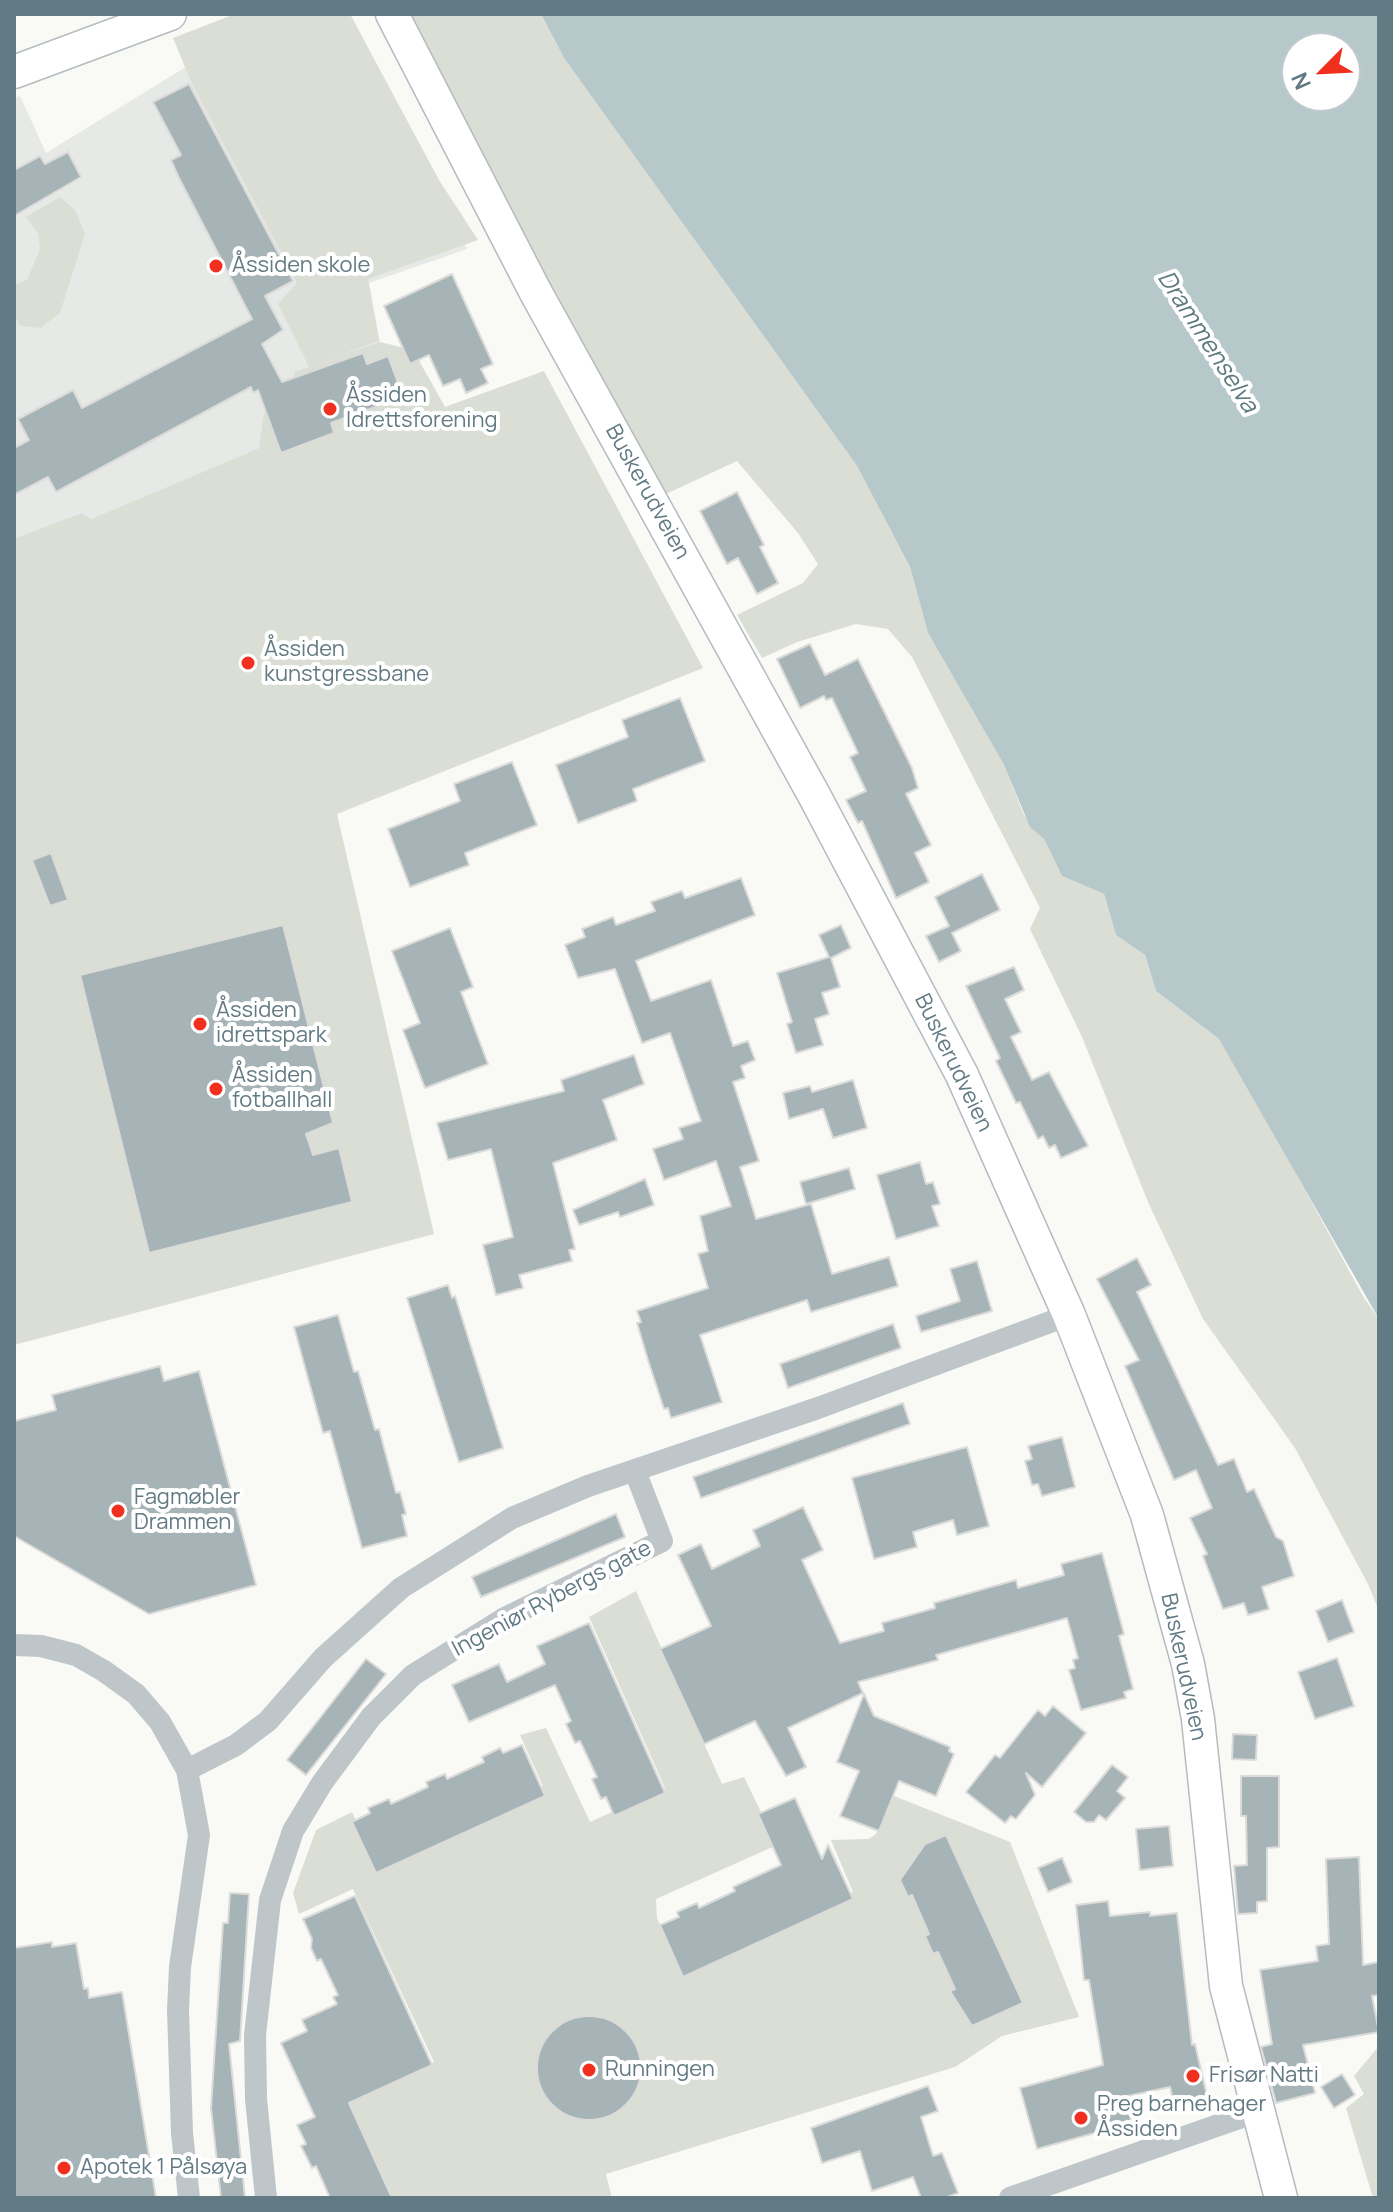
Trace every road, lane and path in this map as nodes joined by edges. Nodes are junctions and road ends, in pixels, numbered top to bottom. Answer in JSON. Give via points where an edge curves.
{"nodes":[{"id":1,"x":170,"y":14,"type":"edge"},
{"id":2,"x":392,"y":14,"type":"edge"},
{"id":3,"x":14,"y":72,"type":"edge"},
{"id":4,"x":1069,"y":1315,"type":"junction"},
{"id":5,"x":635,"y":1471,"type":"junction"},
{"id":6,"x":14,"y":1645,"type":"edge"},
{"id":7,"x":187,"y":1770,"type":"junction"},
{"id":8,"x":1256,"y":2112,"type":"junction"},
{"id":9,"x":189,"y":2198,"type":"edge"},
{"id":10,"x":266,"y":2198,"type":"edge"},
{"id":11,"x":1010,"y":2198,"type":"edge"},
{"id":12,"x":1281,"y":2198,"type":"edge"}],
"edges":[{"from":1,"to":3,"type":"main road"},
{"from":2,"to":4,"type":"main road","name":"Buskerudveien","via":[[535,291],[962,1075]]},
{"from":4,"to":5,"type":"street"},
{"from":4,"to":8,"type":"main road","name":"Buskerudveien","via":[[1147,1515],[1188,1664],[1226,1986]]},
{"from":5,"to":7,"type":"street","via":[[512,1518],[434,1565],[323,1658],[268,1721],[223,1753]]},
{"from":5,"to":10,"type":"street","name":"Ingeniør Rybergs gate","via":[[662,1541],[503,1619],[413,1675],[371,1717],[293,1831],[270,1900],[255,2035]]},
{"from":6,"to":7,"type":"street","via":[[76,1655],[125,1687],[160,1722]]},
{"from":7,"to":9,"type":"street","via":[[199,1835],[178,2010]]},
{"from":8,"to":11,"type":"street"},
{"from":8,"to":12,"type":"main road","name":"Buskerudveien"}]}
